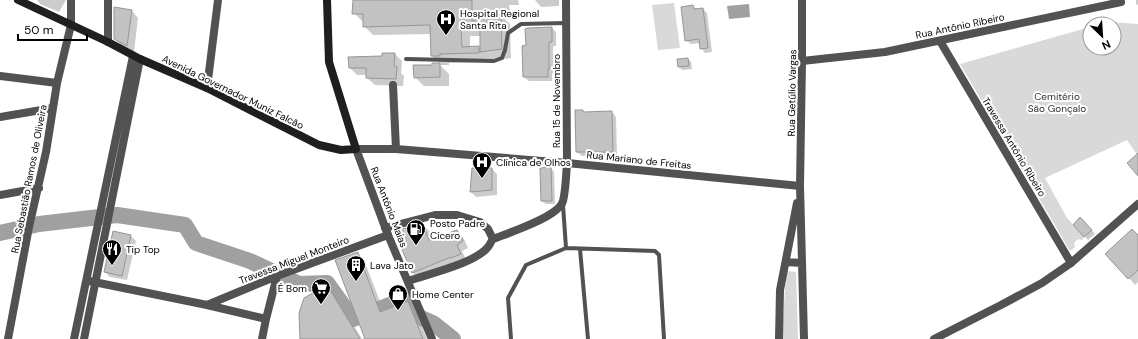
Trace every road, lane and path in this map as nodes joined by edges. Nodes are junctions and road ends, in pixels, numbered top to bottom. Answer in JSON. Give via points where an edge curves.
{"nodes":[{"id":1,"x":18,"y":0,"type":"edge"},
{"id":2,"x":72,"y":0,"type":"edge"},
{"id":3,"x":108,"y":0,"type":"edge"},
{"id":4,"x":218,"y":0,"type":"edge"},
{"id":5,"x":327,"y":0,"type":"edge"},
{"id":6,"x":566,"y":0,"type":"edge"},
{"id":7,"x":802,"y":0,"type":"edge"},
{"id":8,"x":1121,"y":2,"type":"dead end"},
{"id":9,"x":566,"y":22,"type":"junction"},
{"id":10,"x":71,"y":25,"type":"junction"},
{"id":11,"x":940,"y":41,"type":"junction"},
{"id":12,"x":108,"y":42,"type":"junction"},
{"id":13,"x":137,"y":58,"type":"junction"},
{"id":14,"x":406,"y":60,"type":"dead end"},
{"id":15,"x":802,"y":61,"type":"junction"},
{"id":16,"x":0,"y":76,"type":"edge"},
{"id":17,"x":57,"y":84,"type":"junction"},
{"id":18,"x":393,"y":85,"type":"dead end"},
{"id":19,"x":207,"y":88,"type":"junction"},
{"id":20,"x":53,"y":108,"type":"junction"},
{"id":21,"x":0,"y":117,"type":"edge"},
{"id":22,"x":356,"y":149,"type":"junction"},
{"id":23,"x":396,"y":149,"type":"junction"},
{"id":24,"x":567,"y":163,"type":"junction"},
{"id":25,"x":800,"y":186,"type":"junction"},
{"id":26,"x":39,"y":188,"type":"junction"},
{"id":27,"x":0,"y":195,"type":"edge"},
{"id":28,"x":563,"y":202,"type":"junction"},
{"id":29,"x":1138,"y":204,"type":"edge"},
{"id":30,"x":386,"y":231,"type":"junction"},
{"id":31,"x":493,"y":239,"type":"junction"},
{"id":32,"x":566,"y":248,"type":"junction"},
{"id":33,"x":580,"y":248,"type":"junction"},
{"id":34,"x":786,"y":262,"type":"junction"},
{"id":35,"x":802,"y":263,"type":"junction"},
{"id":36,"x":1071,"y":263,"type":"junction"},
{"id":37,"x":280,"y":275,"type":"junction"},
{"id":38,"x":87,"y":280,"type":"junction"},
{"id":39,"x":408,"y":281,"type":"junction"},
{"id":40,"x":96,"y":282,"type":"junction"},
{"id":41,"x":208,"y":305,"type":"junction"},
{"id":42,"x":266,"y":319,"type":"junction"},
{"id":43,"x":8,"y":339,"type":"edge"},
{"id":44,"x":74,"y":339,"type":"edge"},
{"id":45,"x":84,"y":339,"type":"edge"},
{"id":46,"x":262,"y":339,"type":"edge"},
{"id":47,"x":432,"y":339,"type":"edge"},
{"id":48,"x":510,"y":339,"type":"edge"},
{"id":49,"x":588,"y":339,"type":"edge"},
{"id":50,"x":664,"y":339,"type":"edge"},
{"id":51,"x":779,"y":339,"type":"edge"},
{"id":52,"x":804,"y":339,"type":"edge"},
{"id":53,"x":934,"y":339,"type":"edge"}],
"edges":[{"from":1,"to":10,"type":"main road","name":"Avenida Governador Muniz Falcão"},
{"from":2,"to":10,"type":"street","name":"Rua Sebastião Ramos de Oliveira"},
{"from":3,"to":12,"type":"street"},
{"from":4,"to":19,"type":"street"},
{"from":5,"to":22,"type":"main road","via":[[329,62]]},
{"from":6,"to":9,"type":"street","name":"Rua 15 de Novembro"},
{"from":7,"to":15,"type":"street","name":"Rua Getúlio Vargas"},
{"from":8,"to":11,"type":"street","name":"Rua Antônio Ribeiro"},
{"from":9,"to":14,"type":"lane","via":[[521,24],[508,33],[502,58],[494,60]]},
{"from":9,"to":24,"type":"street","name":"Rua 15 de Novembro"},
{"from":10,"to":12,"type":"main road","name":"Avenida Governador Muniz Falcão"},
{"from":10,"to":17,"type":"street","name":"Rua Sebastião Ramos de Oliveira"},
{"from":11,"to":15,"type":"street","name":"Rua Antônio Ribeiro","via":[[885,52]]},
{"from":11,"to":36,"type":"street","name":"Travessa Antônio Ribeiro"},
{"from":12,"to":13,"type":"main road","name":"Avenida Governador Muniz Falcão"},
{"from":13,"to":19,"type":"main road","name":"Avenida Governador Muniz Falcão"},
{"from":13,"to":38,"type":"street"},
{"from":13,"to":40,"type":"street"},
{"from":15,"to":25,"type":"street","name":"Rua Getúlio Vargas"},
{"from":16,"to":17,"type":"street"},
{"from":17,"to":20,"type":"street","name":"Rua Sebastião Ramos de Oliveira"},
{"from":18,"to":23,"type":"street"},
{"from":19,"to":22,"type":"main road","name":"Avenida Governador Muniz Falcão","via":[[319,145],[341,150]]},
{"from":20,"to":21,"type":"street"},
{"from":20,"to":26,"type":"street","name":"Rua Sebastião Ramos de Oliveira"},
{"from":22,"to":23,"type":"street","name":"Rua Mariano de Freitas"},
{"from":22,"to":30,"type":"street","name":"Rua Antônio Maias"},
{"from":23,"to":24,"type":"street","name":"Rua Mariano de Freitas"},
{"from":24,"to":25,"type":"street","name":"Rua Mariano de Freitas"},
{"from":24,"to":28,"type":"street","name":"Rua 15 de Novembro"},
{"from":25,"to":34,"type":"street","name":"Rua Getúlio Vargas"},
{"from":25,"to":35,"type":"street","name":"Rua Getúlio Vargas"},
{"from":26,"to":27,"type":"street"},
{"from":26,"to":43,"type":"street","name":"Rua Sebastião Ramos de Oliveira"},
{"from":28,"to":31,"type":"street","via":[[544,219]]},
{"from":28,"to":32,"type":"lane"},
{"from":29,"to":36,"type":"street"},
{"from":30,"to":31,"type":"street","name":"Travessa Miguel Monteiro","via":[[435,215],[457,215],[480,222],[488,229]]},
{"from":30,"to":37,"type":"street","name":"Travessa Miguel Monteiro"},
{"from":30,"to":39,"type":"street","name":"Rua Antônio Maias"},
{"from":31,"to":39,"type":"street","via":[[488,247],[472,259]]},
{"from":32,"to":33,"type":"lane"},
{"from":32,"to":48,"type":"lane","via":[[526,265],[508,298]]},
{"from":33,"to":49,"type":"lane"},
{"from":33,"to":50,"type":"lane","via":[[655,251],[659,255]]},
{"from":34,"to":35,"type":"street"},
{"from":34,"to":51,"type":"street","name":"Rua Getúlio Vargas","via":[[780,290]]},
{"from":35,"to":52,"type":"street","name":"Rua Getúlio Vargas"},
{"from":36,"to":53,"type":"street","via":[[1042,283]]},
{"from":37,"to":41,"type":"street","name":"Travessa Miguel Monteiro"},
{"from":37,"to":42,"type":"street"},
{"from":38,"to":40,"type":"street"},
{"from":38,"to":44,"type":"street"},
{"from":39,"to":47,"type":"street","name":"Rua Antônio Maias"},
{"from":40,"to":41,"type":"street"},
{"from":40,"to":45,"type":"street"},
{"from":41,"to":42,"type":"street"},
{"from":42,"to":46,"type":"street"}]}
